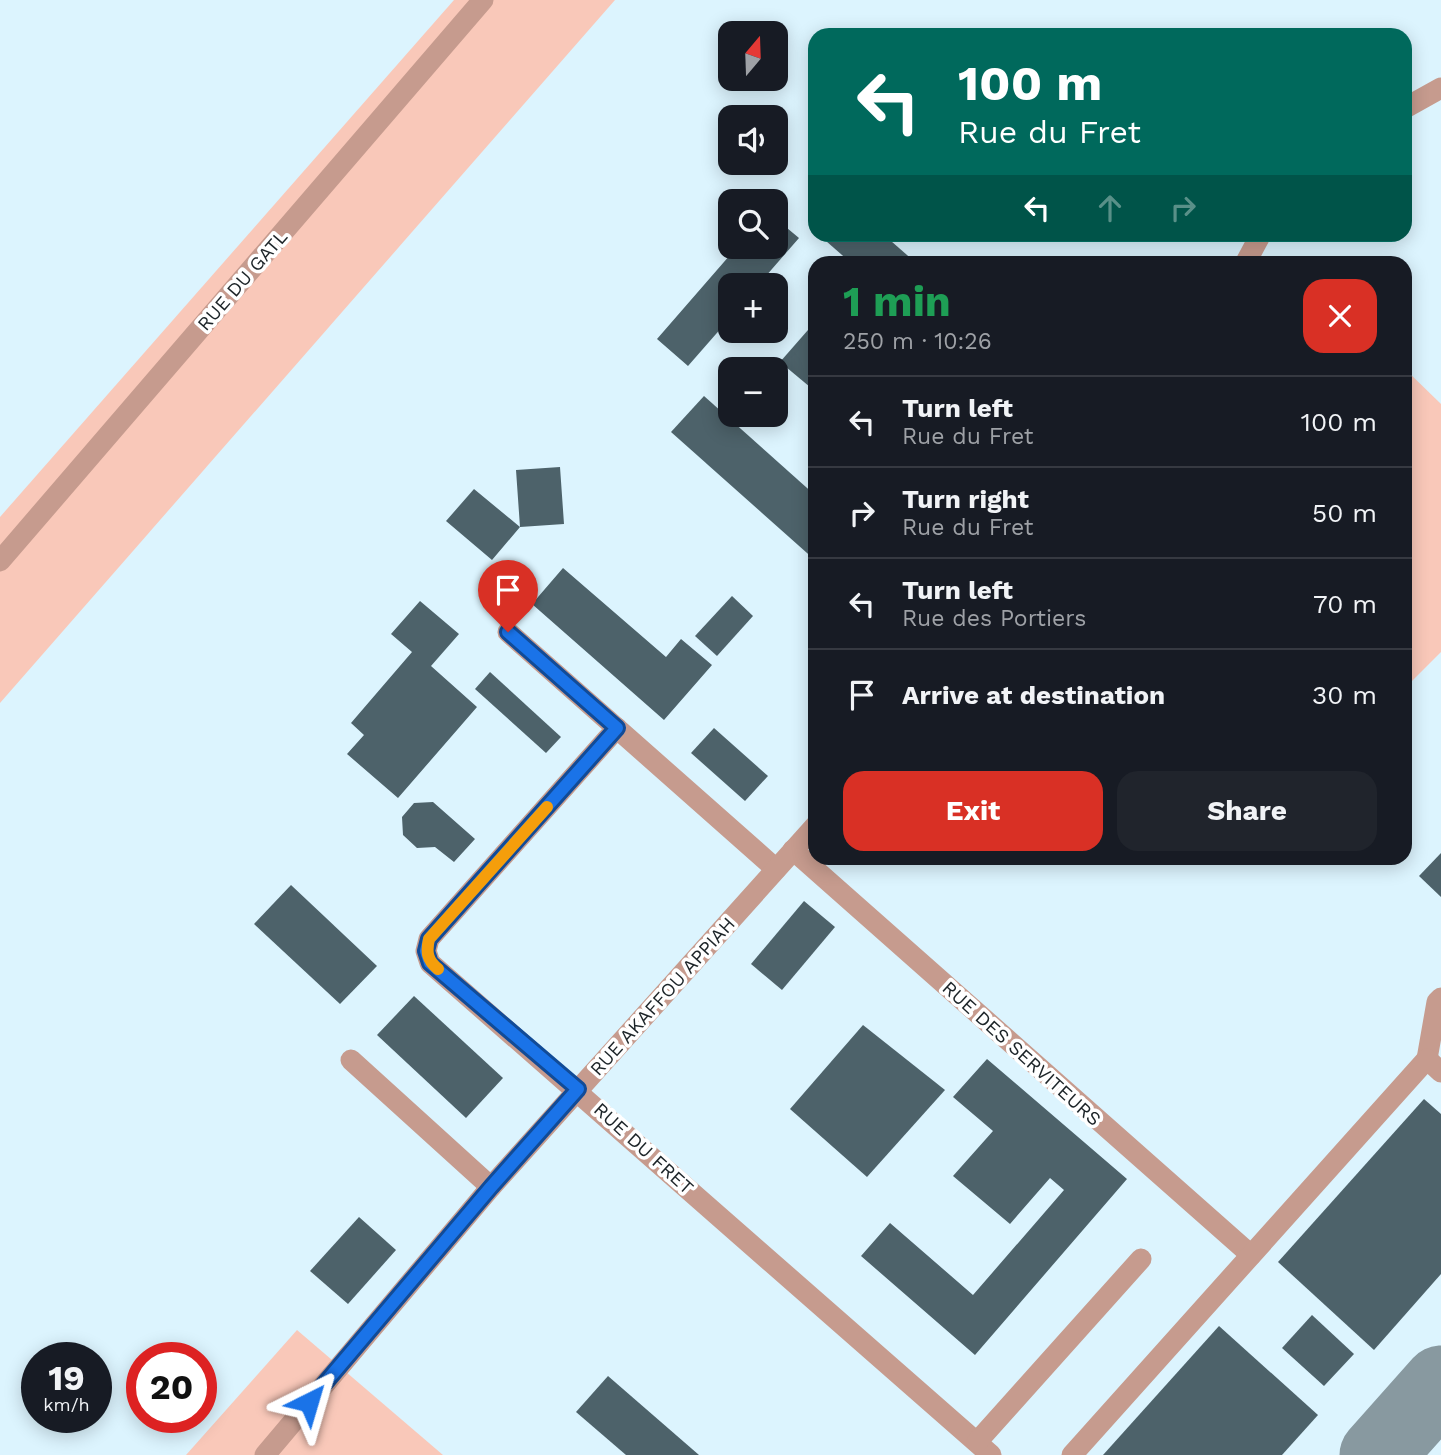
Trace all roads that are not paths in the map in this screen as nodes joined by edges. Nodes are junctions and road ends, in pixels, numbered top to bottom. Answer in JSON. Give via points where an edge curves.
{"nodes":[{"id":1,"x":483,"y":0,"type":"edge"},
{"id":2,"x":1441,"y":88,"type":"edge"},
{"id":3,"x":1412,"y":104,"type":"edge"},
{"id":4,"x":0,"y":561,"type":"edge"},
{"id":5,"x":508,"y":632,"type":"dead end"},
{"id":6,"x":617,"y":728,"type":"junction"},
{"id":7,"x":808,"y":834,"type":"edge"},
{"id":8,"x":793,"y":850,"type":"junction"},
{"id":9,"x":808,"y":863,"type":"edge"},
{"id":10,"x":810,"y":865,"type":"edge"},
{"id":11,"x":776,"y":869,"type":"junction"},
{"id":12,"x":1441,"y":998,"type":"edge"},
{"id":13,"x":351,"y":1060,"type":"dead end"},
{"id":14,"x":1434,"y":1065,"type":"edge"},
{"id":15,"x":578,"y":1089,"type":"junction"},
{"id":16,"x":491,"y":1187,"type":"junction"},
{"id":17,"x":1251,"y":1255,"type":"junction"},
{"id":18,"x":1141,"y":1259,"type":"dead end"},
{"id":19,"x":984,"y":1449,"type":"edge"},
{"id":20,"x":265,"y":1455,"type":"edge"},
{"id":21,"x":1072,"y":1455,"type":"edge"}],
"edges":[{"from":1,"to":4,"type":"lane","name":"RUE DU GATL"},
{"from":2,"to":3,"type":"lane"},
{"from":5,"to":6,"type":"lane"},
{"from":6,"to":11,"type":"lane"},
{"from":6,"to":15,"type":"lane","name":"RUE DU FRET","via":[[429,939],[426,951],[430,963]]},
{"from":7,"to":8,"type":"lane","name":"RUE AKAFFOU APPIAH"},
{"from":8,"to":9,"type":"lane","name":"RUE DES SERVITEURS"},
{"from":8,"to":11,"type":"lane","name":"RUE AKAFFOU APPIAH"},
{"from":10,"to":17,"type":"lane","name":"RUE DES SERVITEURS"},
{"from":11,"to":15,"type":"lane","name":"RUE AKAFFOU APPIAH"},
{"from":12,"to":14,"type":"lane"},
{"from":13,"to":16,"type":"lane"},
{"from":14,"to":17,"type":"lane"},
{"from":15,"to":16,"type":"lane","name":"RUE AKAFFOU APPIAH"},
{"from":15,"to":19,"type":"lane","name":"RUE DU FRET"},
{"from":16,"to":20,"type":"lane","name":"RUE AKAFFOU APPIAH"},
{"from":17,"to":21,"type":"lane"},
{"from":18,"to":19,"type":"lane"}]}
